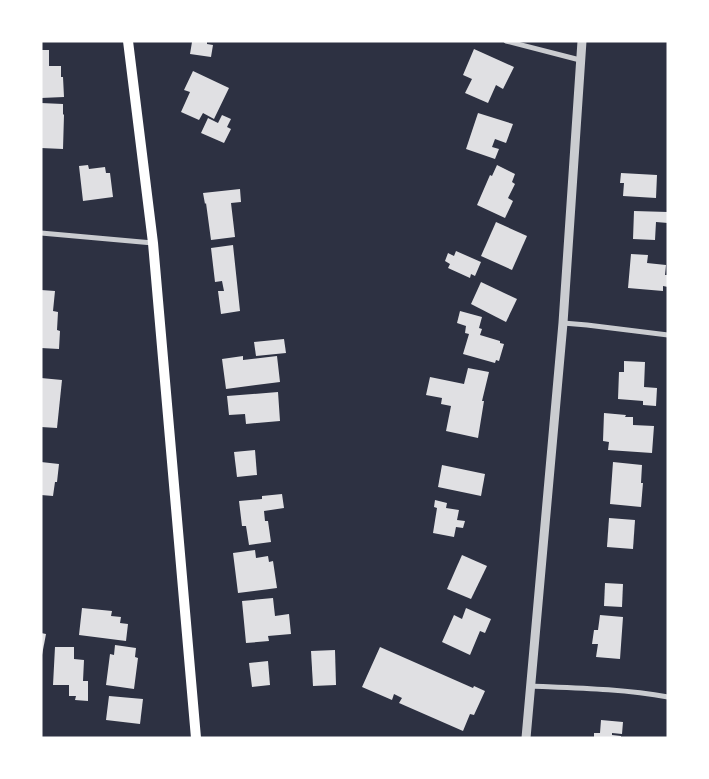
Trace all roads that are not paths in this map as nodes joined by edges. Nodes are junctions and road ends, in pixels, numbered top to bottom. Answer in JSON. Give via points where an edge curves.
{"nodes":[{"id":1,"x":128,"y":41,"type":"edge"},
{"id":2,"x":506,"y":41,"type":"edge"},
{"id":3,"x":582,"y":41,"type":"edge"},
{"id":4,"x":580,"y":60,"type":"junction"},
{"id":5,"x":41,"y":233,"type":"edge"},
{"id":6,"x":153,"y":243,"type":"junction"},
{"id":7,"x":563,"y":323,"type":"junction"},
{"id":8,"x":668,"y":335,"type":"edge"},
{"id":9,"x":531,"y":686,"type":"junction"},
{"id":10,"x":668,"y":697,"type":"edge"},
{"id":11,"x":196,"y":738,"type":"edge"},
{"id":12,"x":526,"y":738,"type":"edge"}],
"edges":[{"from":1,"to":6,"type":"main road"},
{"from":2,"to":4,"type":"street"},
{"from":3,"to":4,"type":"street"},
{"from":4,"to":7,"type":"street"},
{"from":5,"to":6,"type":"street"},
{"from":6,"to":11,"type":"main road"},
{"from":7,"to":8,"type":"street"},
{"from":7,"to":9,"type":"street"},
{"from":9,"to":10,"type":"street"},
{"from":9,"to":12,"type":"street"}]}
